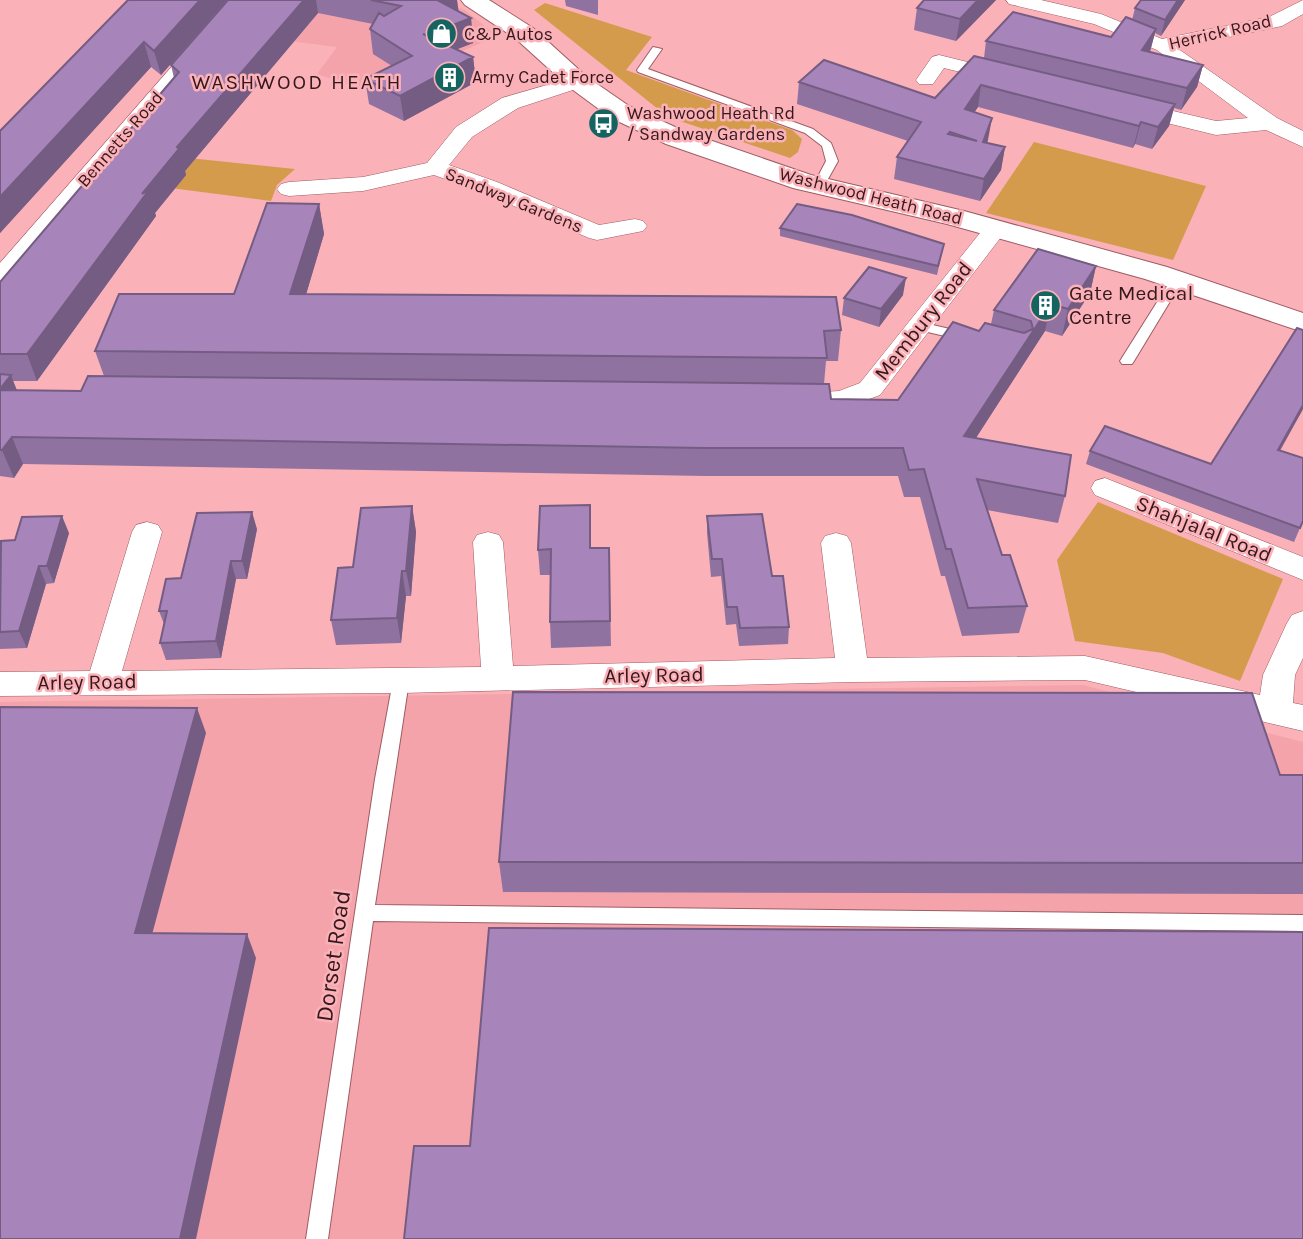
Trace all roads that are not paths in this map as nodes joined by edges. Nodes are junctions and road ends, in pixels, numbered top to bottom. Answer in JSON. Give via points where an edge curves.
{"nodes":[{"id":1,"x":240,"y":0,"type":"edge"},
{"id":2,"x":473,"y":0,"type":"edge"},
{"id":3,"x":1016,"y":0,"type":"edge"},
{"id":4,"x":1303,"y":6,"type":"edge"},
{"id":5,"x":1160,"y":45,"type":"junction"},
{"id":6,"x":657,"y":49,"type":"dead end"},
{"id":7,"x":926,"y":80,"type":"dead end"},
{"id":8,"x":578,"y":82,"type":"junction"},
{"id":9,"x":1031,"y":83,"type":"edge"},
{"id":10,"x":1110,"y":103,"type":"edge"},
{"id":11,"x":1269,"y":123,"type":"junction"},
{"id":12,"x":1303,"y":140,"type":"edge"},
{"id":13,"x":435,"y":169,"type":"junction"},
{"id":14,"x":299,"y":173,"type":"dead end"},
{"id":15,"x":819,"y":186,"type":"junction"},
{"id":16,"x":635,"y":226,"type":"dead end"},
{"id":17,"x":996,"y":228,"type":"junction"},
{"id":18,"x":0,"y":278,"type":"edge"},
{"id":19,"x":1177,"y":280,"type":"junction"},
{"id":20,"x":1303,"y":323,"type":"edge"},
{"id":21,"x":920,"y":326,"type":"junction"},
{"id":22,"x":979,"y":341,"type":"edge"},
{"id":23,"x":1127,"y":361,"type":"dead end"},
{"id":24,"x":773,"y":400,"type":"edge"},
{"id":25,"x":1105,"y":488,"type":"dead end"},
{"id":26,"x":147,"y":532,"type":"dead end"},
{"id":27,"x":488,"y":542,"type":"dead end"},
{"id":28,"x":836,"y":542,"type":"dead end"},
{"id":29,"x":1303,"y":569,"type":"edge"},
{"id":30,"x":1303,"y":623,"type":"edge"},
{"id":31,"x":853,"y":670,"type":"junction"},
{"id":32,"x":498,"y":679,"type":"junction"},
{"id":33,"x":103,"y":681,"type":"junction"},
{"id":34,"x":401,"y":681,"type":"junction"},
{"id":35,"x":0,"y":684,"type":"edge"},
{"id":36,"x":1289,"y":715,"type":"edge"},
{"id":37,"x":365,"y":913,"type":"junction"},
{"id":38,"x":1303,"y":923,"type":"edge"},
{"id":39,"x":317,"y":1239,"type":"edge"}],
"edges":[{"from":1,"to":18,"type":"street","name":"Bennetts Road"},
{"from":2,"to":8,"type":"main road","name":"Washwood Heath Road","via":[[524,33]]},
{"from":3,"to":5,"type":"street","name":"Herrick Road","via":[[1101,20]]},
{"from":4,"to":5,"type":"street","name":"Herrick Road","via":[[1275,22]]},
{"from":5,"to":11,"type":"street"},
{"from":6,"to":15,"type":"lane","via":[[642,70],[809,131],[827,145],[832,161]]},
{"from":7,"to":9,"type":"street","via":[[939,61]]},
{"from":8,"to":13,"type":"street","name":"Sandway Gardens","via":[[510,103],[464,132]]},
{"from":8,"to":15,"type":"main road","name":"Washwood Heath Road","via":[[620,112],[676,138]]},
{"from":10,"to":11,"type":"street","via":[[1216,128]]},
{"from":11,"to":12,"type":"street"},
{"from":13,"to":14,"type":"street","name":"Sandway Gardens","via":[[335,188],[289,189]]},
{"from":13,"to":16,"type":"street","name":"Sandway Gardens","via":[[597,233]]},
{"from":15,"to":17,"type":"main road","name":"Washwood Heath Road"},
{"from":17,"to":19,"type":"main road","name":"Washwood Heath Road"},
{"from":17,"to":21,"type":"street","name":"Membury Road"},
{"from":19,"to":20,"type":"main road","name":"Washwood Heath Road"},
{"from":19,"to":23,"type":"lane"},
{"from":21,"to":22,"type":"lane"},
{"from":21,"to":24,"type":"street","name":"Membury Road","via":[[870,389],[842,400]]},
{"from":25,"to":29,"type":"street","name":"Shahjalal Road"},
{"from":26,"to":33,"type":"street"},
{"from":27,"to":32,"type":"street"},
{"from":28,"to":31,"type":"street"},
{"from":30,"to":36,"type":"street","via":[[1279,675]]},
{"from":31,"to":32,"type":"street","name":"Arley Road"},
{"from":31,"to":36,"type":"street","name":"Arley Road","via":[[1085,668]]},
{"from":32,"to":34,"type":"street","name":"Arley Road"},
{"from":33,"to":34,"type":"street","name":"Arley Road"},
{"from":33,"to":35,"type":"street","name":"Arley Road"},
{"from":34,"to":37,"type":"lane","name":"Dorset Road"},
{"from":37,"to":38,"type":"lane"},
{"from":37,"to":39,"type":"lane","name":"Dorset Road"}]}
